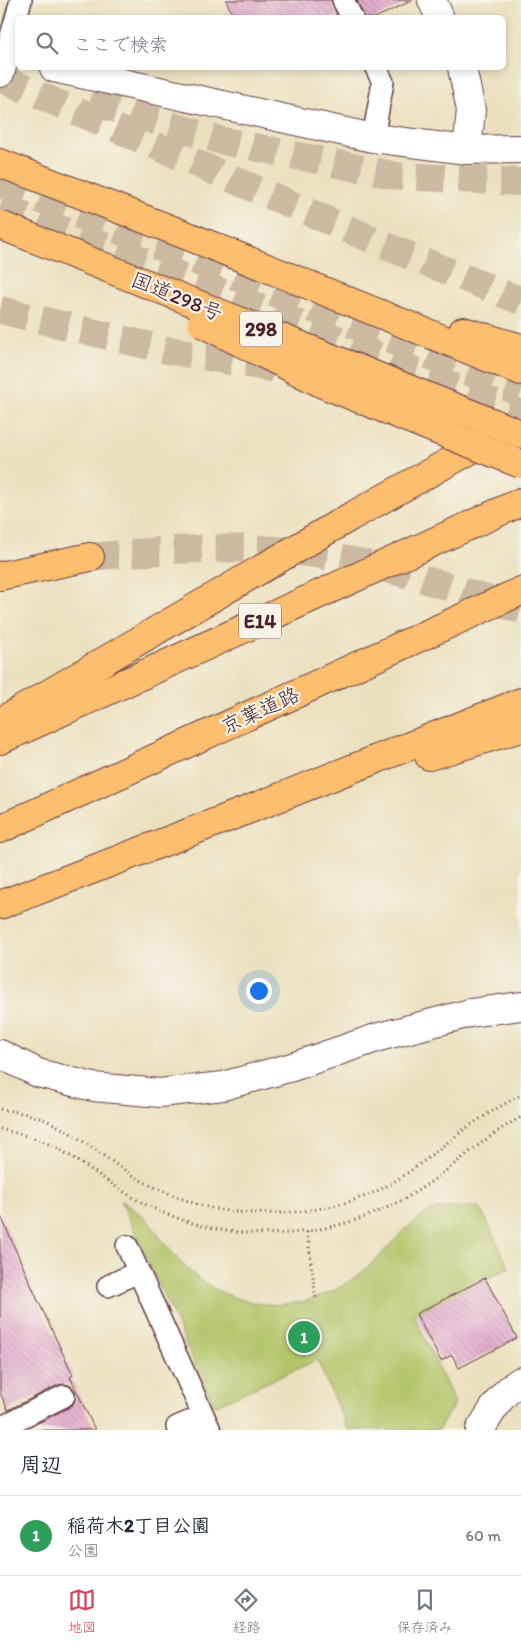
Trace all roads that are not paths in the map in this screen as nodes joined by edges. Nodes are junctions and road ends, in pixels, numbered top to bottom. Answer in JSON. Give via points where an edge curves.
{"nodes":[{"id":1,"x":21,"y":0,"type":"edge"},
{"id":2,"x":344,"y":0,"type":"edge"},
{"id":3,"x":432,"y":0,"type":"edge"},
{"id":4,"x":17,"y":15,"type":"edge"},
{"id":5,"x":351,"y":15,"type":"edge"},
{"id":6,"x":439,"y":15,"type":"edge"},
{"id":7,"x":15,"y":24,"type":"edge"},
{"id":8,"x":6,"y":59,"type":"edge"},
{"id":9,"x":63,"y":70,"type":"edge"},
{"id":10,"x":377,"y":70,"type":"edge"},
{"id":11,"x":462,"y":70,"type":"edge"},
{"id":12,"x":373,"y":138,"type":"junction"},
{"id":13,"x":521,"y":149,"type":"edge"},
{"id":14,"x":467,"y":150,"type":"junction"},
{"id":15,"x":0,"y":163,"type":"edge"},
{"id":16,"x":0,"y":226,"type":"edge"},
{"id":17,"x":40,"y":240,"type":"junction"},
{"id":18,"x":341,"y":298,"type":"junction"},
{"id":19,"x":521,"y":348,"type":"edge"},
{"id":20,"x":521,"y":371,"type":"edge"},
{"id":21,"x":521,"y":422,"type":"edge"},
{"id":22,"x":521,"y":434,"type":"edge"},
{"id":23,"x":521,"y":464,"type":"edge"},
{"id":24,"x":521,"y":502,"type":"edge"},
{"id":25,"x":90,"y":557,"type":"tunnel mouth"},
{"id":26,"x":0,"y":576,"type":"edge"},
{"id":27,"x":521,"y":591,"type":"edge"},
{"id":28,"x":521,"y":596,"type":"edge"},
{"id":29,"x":461,"y":618,"type":"junction"},
{"id":30,"x":521,"y":702,"type":"edge"},
{"id":31,"x":0,"y":722,"type":"edge"},
{"id":32,"x":521,"y":728,"type":"edge"},
{"id":33,"x":0,"y":740,"type":"edge"},
{"id":34,"x":245,"y":811,"type":"junction"},
{"id":35,"x":0,"y":829,"type":"edge"},
{"id":36,"x":0,"y":905,"type":"edge"},
{"id":37,"x":521,"y":1006,"type":"edge"},
{"id":38,"x":0,"y":1054,"type":"edge"},
{"id":39,"x":127,"y":1246,"type":"dead end"},
{"id":40,"x":138,"y":1272,"type":"junction"},
{"id":41,"x":108,"y":1286,"type":"dead end"},
{"id":42,"x":521,"y":1381,"type":"edge"},
{"id":43,"x":64,"y":1396,"type":"dead end"},
{"id":44,"x":206,"y":1423,"type":"edge"},
{"id":45,"x":176,"y":1427,"type":"dead end"},
{"id":46,"x":0,"y":1429,"type":"edge"},
{"id":47,"x":480,"y":1430,"type":"edge"}],
"edges":[{"from":1,"to":4,"type":"lane"},
{"from":2,"to":5,"type":"lane"},
{"from":3,"to":6,"type":"street"},
{"from":7,"to":8,"type":"lane"},
{"from":9,"to":12,"type":"street"},
{"from":10,"to":12,"type":"lane","via":[[383,82]]},
{"from":11,"to":14,"type":"street","via":[[471,110]]},
{"from":12,"to":14,"type":"street"},
{"from":13,"to":14,"type":"street"},
{"from":15,"to":18,"type":"highway"},
{"from":16,"to":17,"type":"highway","name":"国道298号","number":"298","bridge":true},
{"from":17,"to":22,"type":"highway","name":"国道298号","number":"298","bridge":true},
{"from":17,"to":23,"type":"highway","number":"298","bridge":true,"via":[[322,384]]},
{"from":18,"to":19,"type":"highway"},
{"from":18,"to":20,"type":"highway"},
{"from":21,"to":31,"type":"highway","via":[[350,517]]},
{"from":24,"to":33,"type":"highway","number":"E14"},
{"from":25,"to":26,"type":"highway"},
{"from":27,"to":29,"type":"highway","name":"京葉道路"},
{"from":28,"to":29,"type":"highway"},
{"from":29,"to":35,"type":"highway","name":"京葉道路"},
{"from":30,"to":34,"type":"highway"},
{"from":32,"to":34,"type":"highway"},
{"from":34,"to":36,"type":"highway"},
{"from":37,"to":38,"type":"street","via":[[470,1013],[379,1037],[292,1067],[223,1086],[160,1093],[93,1087],[38,1073]]},
{"from":39,"to":40,"type":"lane"},
{"from":40,"to":41,"type":"lane"},
{"from":40,"to":44,"type":"lane"},
{"from":42,"to":47,"type":"street","via":[[514,1384],[496,1404]]},
{"from":43,"to":46,"type":"lane"},
{"from":44,"to":45,"type":"lane"}]}
